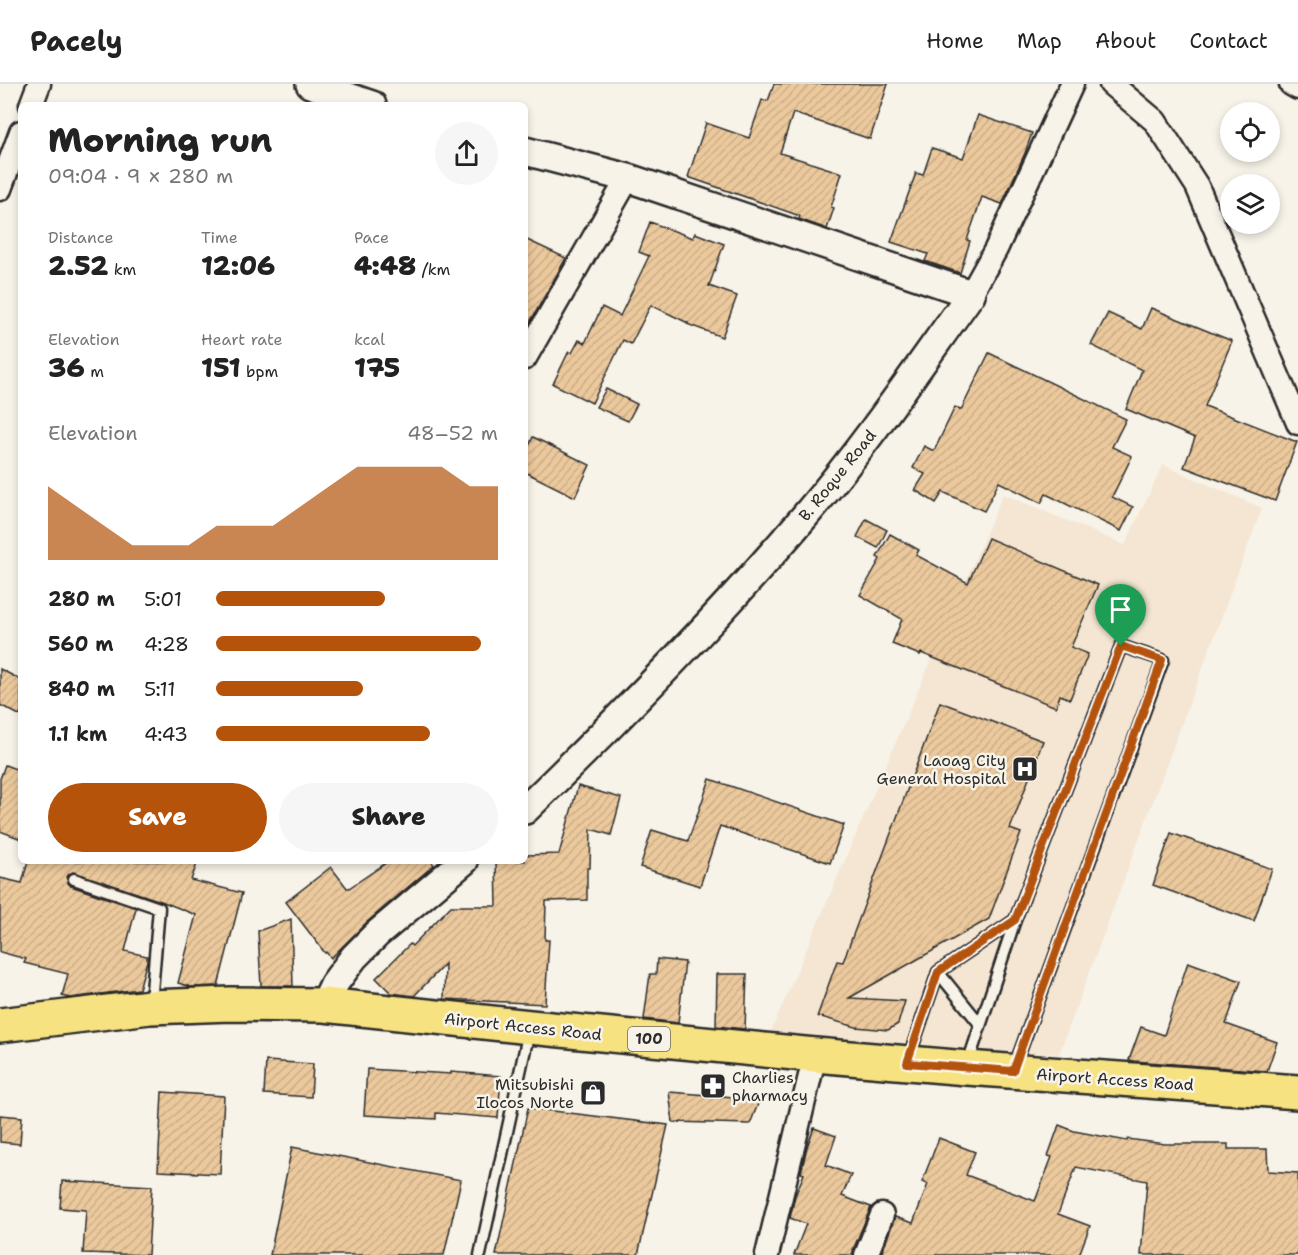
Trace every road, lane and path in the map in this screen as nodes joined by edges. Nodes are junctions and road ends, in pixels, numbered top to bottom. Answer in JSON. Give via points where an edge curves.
{"nodes":[{"id":1,"x":39,"y":84,"type":"edge"},
{"id":2,"x":310,"y":84,"type":"edge"},
{"id":3,"x":1072,"y":84,"type":"edge"},
{"id":4,"x":1111,"y":84,"type":"edge"},
{"id":5,"x":1291,"y":84,"type":"edge"},
{"id":6,"x":1298,"y":88,"type":"edge"},
{"id":7,"x":32,"y":102,"type":"edge"},
{"id":8,"x":363,"y":102,"type":"edge"},
{"id":9,"x":18,"y":140,"type":"edge"},
{"id":10,"x":528,"y":152,"type":"edge"},
{"id":11,"x":628,"y":178,"type":"junction"},
{"id":12,"x":0,"y":189,"type":"edge"},
{"id":13,"x":971,"y":294,"type":"junction"},
{"id":14,"x":528,"y":353,"type":"edge"},
{"id":15,"x":1298,"y":423,"type":"edge"},
{"id":16,"x":528,"y":807,"type":"edge"},
{"id":17,"x":460,"y":864,"type":"edge"},
{"id":18,"x":74,"y":879,"type":"dead end"},
{"id":19,"x":1015,"y":920,"type":"junction"},
{"id":20,"x":938,"y":972,"type":"junction"},
{"id":21,"x":324,"y":1005,"type":"junction"},
{"id":22,"x":150,"y":1007,"type":"junction"},
{"id":23,"x":980,"y":1024,"type":"junction"},
{"id":24,"x":0,"y":1025,"type":"edge"},
{"id":25,"x":530,"y":1027,"type":"junction"},
{"id":26,"x":815,"y":1055,"type":"junction"},
{"id":27,"x":907,"y":1063,"type":"junction"},
{"id":28,"x":967,"y":1068,"type":"junction"},
{"id":29,"x":1013,"y":1071,"type":"junction"},
{"id":30,"x":1298,"y":1092,"type":"edge"},
{"id":31,"x":882,"y":1215,"type":"dead end"},
{"id":32,"x":480,"y":1255,"type":"edge"},
{"id":33,"x":767,"y":1255,"type":"edge"},
{"id":34,"x":866,"y":1255,"type":"edge"}],
"edges":[{"from":1,"to":7,"type":"street"},
{"from":2,"to":8,"type":"street"},
{"from":3,"to":13,"type":"street","name":"B. Roque Road","via":[[996,249]]},
{"from":4,"to":15,"type":"street","via":[[1155,121],[1197,186]]},
{"from":5,"to":6,"type":"street"},
{"from":9,"to":12,"type":"street"},
{"from":10,"to":11,"type":"street"},
{"from":11,"to":13,"type":"street"},
{"from":11,"to":14,"type":"street"},
{"from":13,"to":16,"type":"street","name":"B. Roque Road","via":[[881,421],[806,515],[722,610]]},
{"from":17,"to":21,"type":"street","via":[[376,934],[334,984]]},
{"from":18,"to":22,"type":"lane","via":[[159,908]]},
{"from":19,"to":20,"type":"lane"},
{"from":19,"to":23,"type":"lane"},
{"from":19,"to":29,"type":"lane","via":[[1121,646],[1162,660]]},
{"from":20,"to":23,"type":"lane"},
{"from":20,"to":27,"type":"lane"},
{"from":21,"to":22,"type":"main road","name":"Airport Access Road","number":"100"},
{"from":21,"to":25,"type":"main road","name":"Airport Access Road","number":"100"},
{"from":22,"to":24,"type":"main road","name":"Airport Access Road","number":"100"},
{"from":23,"to":28,"type":"lane"},
{"from":25,"to":26,"type":"main road","name":"Airport Access Road","number":"100"},
{"from":25,"to":32,"type":"lane"},
{"from":26,"to":27,"type":"main road","name":"Airport Access Road","number":"100"},
{"from":26,"to":33,"type":"street"},
{"from":27,"to":28,"type":"main road","name":"Airport Access Road","number":"100"},
{"from":28,"to":29,"type":"main road","name":"Airport Access Road","number":"100"},
{"from":29,"to":30,"type":"main road","name":"Airport Access Road","number":"100"},
{"from":31,"to":34,"type":"street"}]}
